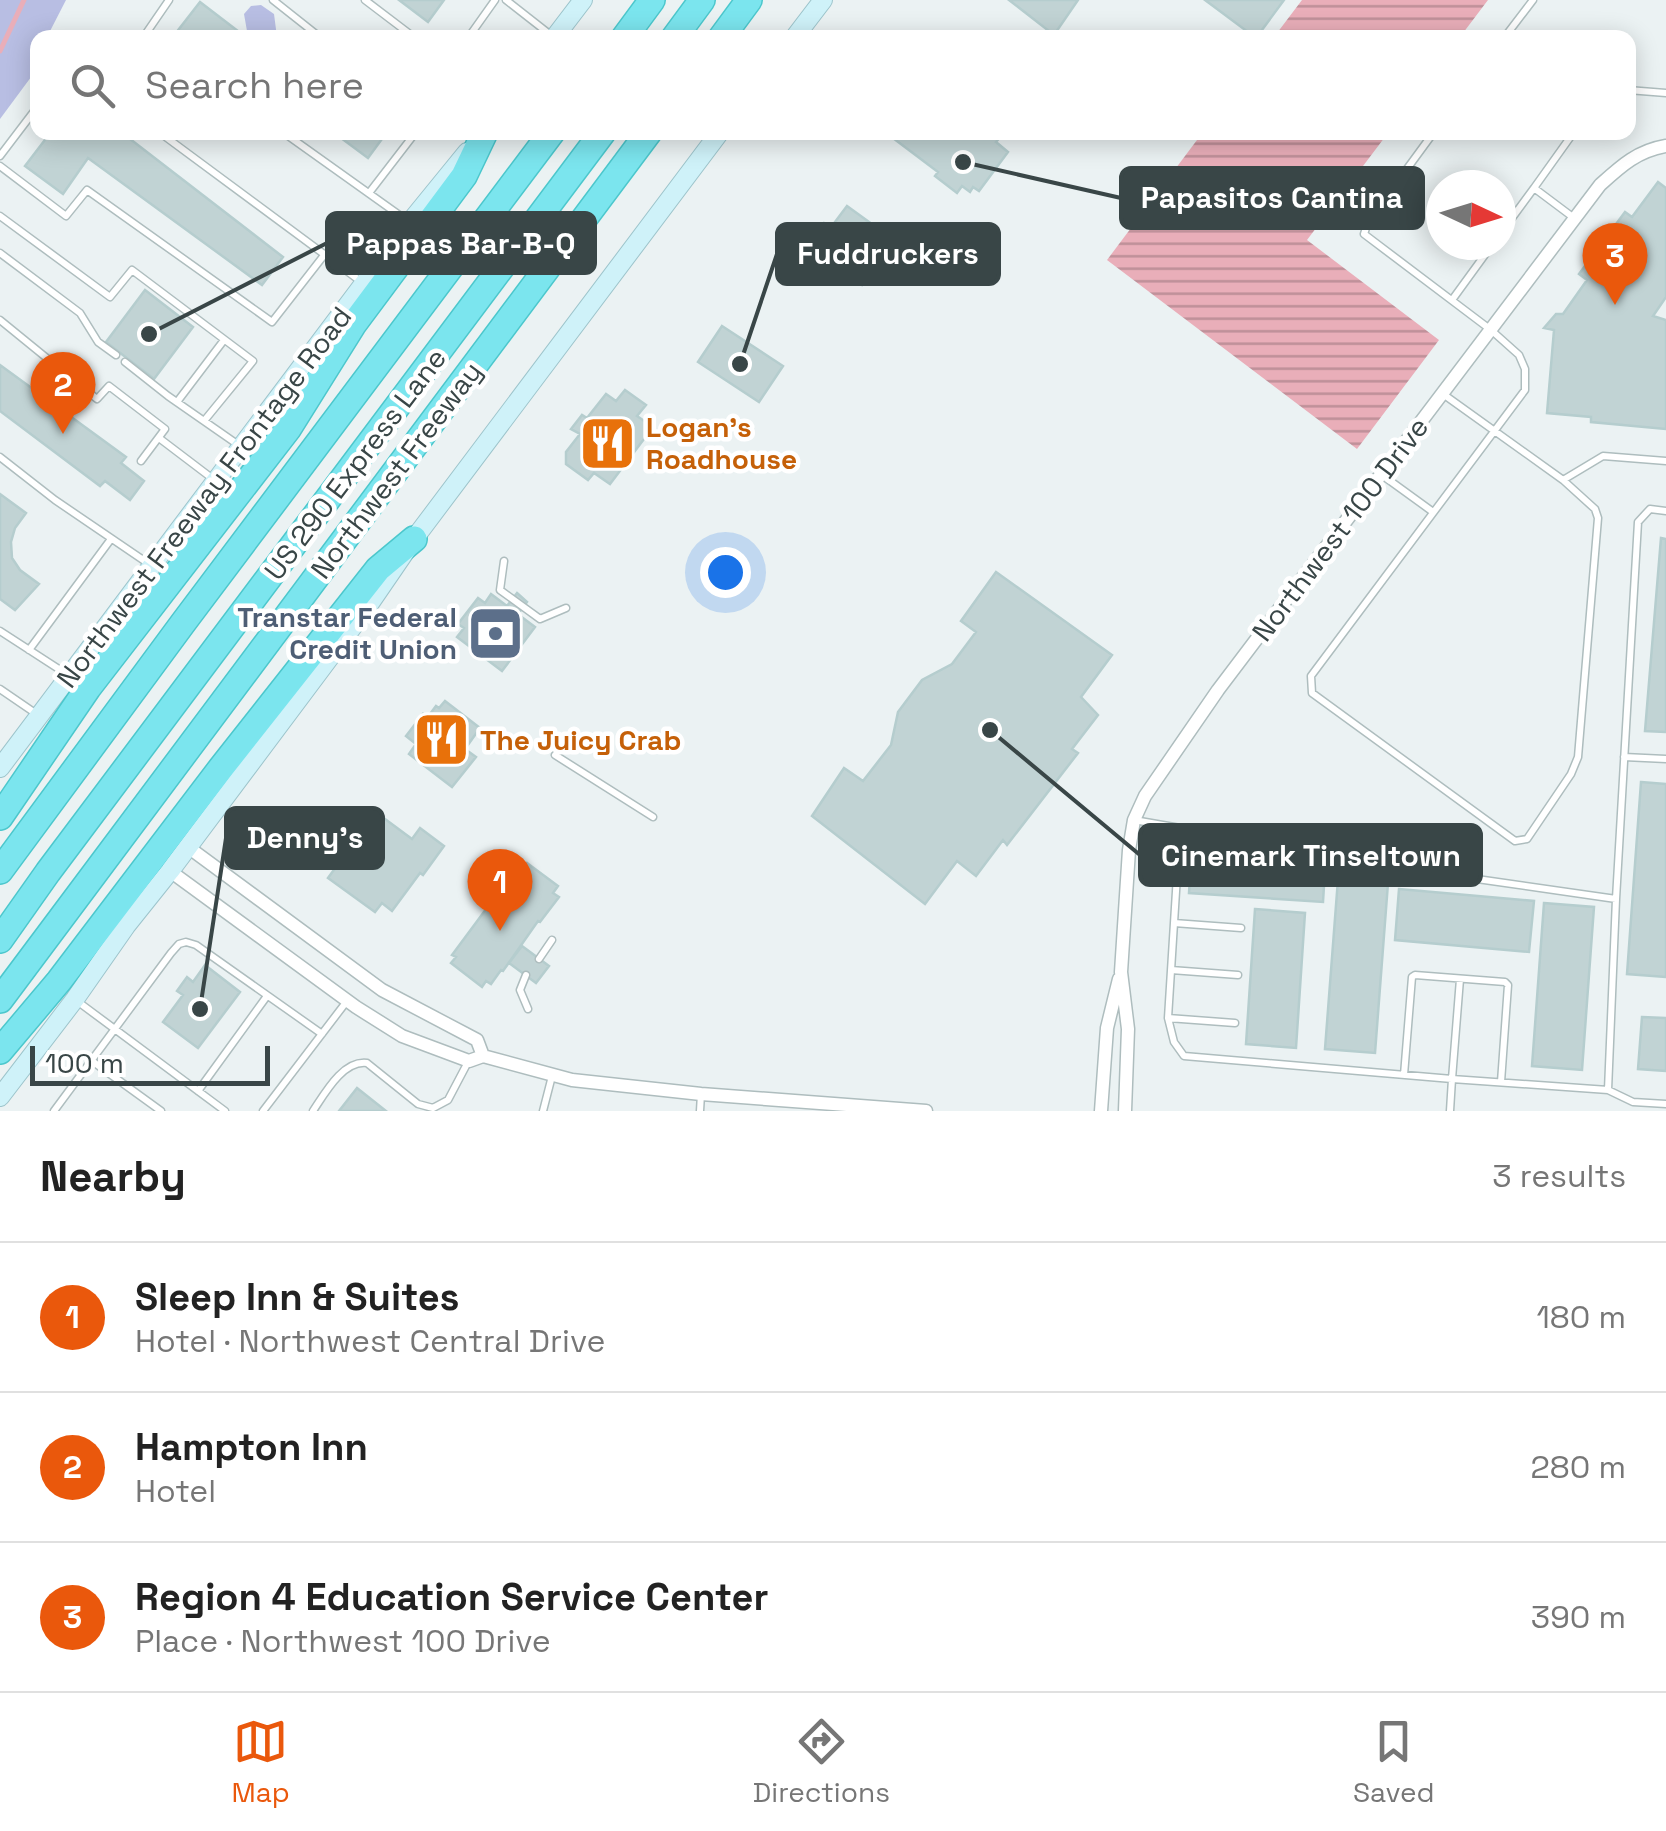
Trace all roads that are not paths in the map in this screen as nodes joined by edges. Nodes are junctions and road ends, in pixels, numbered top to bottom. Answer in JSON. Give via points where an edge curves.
{"nodes":[{"id":1,"x":169,"y":0,"type":"edge"},
{"id":2,"x":272,"y":0,"type":"edge"},
{"id":3,"x":364,"y":0,"type":"edge"},
{"id":4,"x":495,"y":0,"type":"edge"},
{"id":5,"x":506,"y":0,"type":"edge"},
{"id":6,"x":582,"y":0,"type":"edge"},
{"id":7,"x":652,"y":0,"type":"edge"},
{"id":8,"x":702,"y":0,"type":"edge"},
{"id":9,"x":749,"y":0,"type":"edge"},
{"id":10,"x":823,"y":0,"type":"edge"},
{"id":11,"x":1532,"y":0,"type":"edge"},
{"id":12,"x":148,"y":30,"type":"edge"},
{"id":13,"x":311,"y":30,"type":"edge"},
{"id":14,"x":404,"y":30,"type":"edge"},
{"id":15,"x":474,"y":30,"type":"edge"},
{"id":16,"x":546,"y":30,"type":"edge"},
{"id":17,"x":560,"y":30,"type":"edge"},
{"id":18,"x":630,"y":30,"type":"edge"},
{"id":19,"x":680,"y":30,"type":"edge"},
{"id":20,"x":727,"y":30,"type":"edge"},
{"id":21,"x":800,"y":30,"type":"edge"},
{"id":22,"x":1510,"y":30,"type":"edge"},
{"id":23,"x":1636,"y":91,"type":"edge"},
{"id":24,"x":1666,"y":93,"type":"edge"},
{"id":25,"x":30,"y":117,"type":"edge"},
{"id":26,"x":170,"y":140,"type":"edge"},
{"id":27,"x":293,"y":140,"type":"edge"},
{"id":28,"x":410,"y":140,"type":"edge"},
{"id":29,"x":477,"y":140,"type":"edge"},
{"id":30,"x":480,"y":140,"type":"edge"},
{"id":31,"x":546,"y":140,"type":"edge"},
{"id":32,"x":597,"y":140,"type":"edge"},
{"id":33,"x":643,"y":140,"type":"edge"},
{"id":34,"x":714,"y":140,"type":"edge"},
{"id":35,"x":1428,"y":140,"type":"edge"},
{"id":36,"x":1568,"y":140,"type":"edge"},
{"id":37,"x":1666,"y":146,"type":"edge"},
{"id":38,"x":0,"y":156,"type":"edge"},
{"id":39,"x":0,"y":166,"type":"edge"},
{"id":40,"x":1534,"y":188,"type":"junction"},
{"id":41,"x":369,"y":194,"type":"junction"},
{"id":42,"x":1516,"y":213,"type":"edge"},
{"id":43,"x":0,"y":216,"type":"edge"},
{"id":44,"x":1575,"y":219,"type":"junction"},
{"id":45,"x":410,"y":222,"type":"junction"},
{"id":46,"x":0,"y":253,"type":"edge"},
{"id":47,"x":326,"y":254,"type":"junction"},
{"id":48,"x":1481,"y":260,"type":"edge"},
{"id":49,"x":364,"y":284,"type":"junction"},
{"id":50,"x":1452,"y":300,"type":"junction"},
{"id":51,"x":0,"y":320,"type":"edge"},
{"id":52,"x":1491,"y":330,"type":"junction"},
{"id":53,"x":224,"y":340,"type":"junction"},
{"id":54,"x":116,"y":356,"type":"dead end"},
{"id":55,"x":125,"y":362,"type":"dead end"},
{"id":56,"x":1443,"y":394,"type":"junction"},
{"id":57,"x":177,"y":402,"type":"junction"},
{"id":58,"x":204,"y":421,"type":"junction"},
{"id":59,"x":1494,"y":431,"type":"junction"},
{"id":60,"x":158,"y":438,"type":"junction"},
{"id":61,"x":242,"y":446,"type":"junction"},
{"id":62,"x":0,"y":457,"type":"edge"},
{"id":63,"x":141,"y":461,"type":"dead end"},
{"id":64,"x":1666,"y":461,"type":"edge"},
{"id":65,"x":1382,"y":475,"type":"junction"},
{"id":66,"x":1563,"y":480,"type":"junction"},
{"id":67,"x":215,"y":481,"type":"junction"},
{"id":68,"x":1666,"y":511,"type":"edge"},
{"id":69,"x":1433,"y":512,"type":"junction"},
{"id":70,"x":111,"y":539,"type":"junction"},
{"id":71,"x":414,"y":539,"type":"junction"},
{"id":72,"x":504,"y":561,"type":"dead end"},
{"id":73,"x":151,"y":566,"type":"junction"},
{"id":74,"x":566,"y":608,"type":"dead end"},
{"id":75,"x":0,"y":630,"type":"edge"},
{"id":76,"x":30,"y":650,"type":"junction"},
{"id":77,"x":69,"y":676,"type":"junction"},
{"id":78,"x":0,"y":689,"type":"edge"},
{"id":79,"x":8,"y":696,"type":"junction"},
{"id":80,"x":0,"y":708,"type":"edge"},
{"id":81,"x":39,"y":716,"type":"junction"},
{"id":82,"x":555,"y":754,"type":"dead end"},
{"id":83,"x":1624,"y":757,"type":"junction"},
{"id":84,"x":1666,"y":759,"type":"edge"},
{"id":85,"x":0,"y":768,"type":"edge"},
{"id":86,"x":0,"y":817,"type":"edge"},
{"id":87,"x":652,"y":817,"type":"dead end"},
{"id":88,"x":1134,"y":820,"type":"junction"},
{"id":89,"x":1180,"y":828,"type":"junction"},
{"id":90,"x":188,"y":847,"type":"junction"},
{"id":91,"x":0,"y":871,"type":"edge"},
{"id":92,"x":170,"y":871,"type":"junction"},
{"id":93,"x":1616,"y":898,"type":"junction"},
{"id":94,"x":1174,"y":924,"type":"junction"},
{"id":95,"x":1241,"y":928,"type":"dead end"},
{"id":96,"x":0,"y":940,"type":"edge"},
{"id":97,"x":552,"y":940,"type":"dead end"},
{"id":98,"x":539,"y":959,"type":"dead end"},
{"id":99,"x":350,"y":967,"type":"junction"},
{"id":100,"x":1171,"y":970,"type":"junction"},
{"id":101,"x":1121,"y":972,"type":"junction"},
{"id":102,"x":526,"y":976,"type":"dead end"},
{"id":103,"x":1238,"y":976,"type":"dead end"},
{"id":104,"x":1460,"y":978,"type":"junction"},
{"id":105,"x":331,"y":988,"type":"junction"},
{"id":106,"x":268,"y":996,"type":"junction"},
{"id":107,"x":0,"y":1000,"type":"edge"},
{"id":108,"x":75,"y":1000,"type":"junction"},
{"id":109,"x":348,"y":1000,"type":"junction"},
{"id":110,"x":528,"y":1009,"type":"dead end"},
{"id":111,"x":1168,"y":1018,"type":"junction"},
{"id":112,"x":1235,"y":1023,"type":"dead end"},
{"id":113,"x":115,"y":1029,"type":"junction"},
{"id":114,"x":322,"y":1034,"type":"junction"},
{"id":115,"x":0,"y":1051,"type":"edge"},
{"id":116,"x":476,"y":1058,"type":"junction"},
{"id":117,"x":92,"y":1061,"type":"junction"},
{"id":118,"x":552,"y":1074,"type":"junction"},
{"id":119,"x":1404,"y":1075,"type":"junction"},
{"id":120,"x":1452,"y":1079,"type":"junction"},
{"id":121,"x":1501,"y":1082,"type":"junction"},
{"id":122,"x":1608,"y":1090,"type":"junction"},
{"id":123,"x":198,"y":1091,"type":"junction"},
{"id":124,"x":701,"y":1094,"type":"junction"},
{"id":125,"x":0,"y":1097,"type":"edge"},
{"id":126,"x":1666,"y":1104,"type":"edge"},
{"id":127,"x":54,"y":1111,"type":"edge"},
{"id":128,"x":161,"y":1111,"type":"edge"},
{"id":129,"x":225,"y":1111,"type":"edge"},
{"id":130,"x":262,"y":1111,"type":"edge"},
{"id":131,"x":312,"y":1111,"type":"edge"},
{"id":132,"x":543,"y":1111,"type":"edge"},
{"id":133,"x":700,"y":1111,"type":"edge"},
{"id":134,"x":926,"y":1111,"type":"edge"},
{"id":135,"x":1101,"y":1111,"type":"edge"},
{"id":136,"x":1125,"y":1111,"type":"edge"},
{"id":137,"x":1450,"y":1111,"type":"edge"}],
"edges":[{"from":1,"to":12,"type":"lane"},
{"from":2,"to":13,"type":"lane"},
{"from":3,"to":14,"type":"lane"},
{"from":4,"to":15,"type":"lane"},
{"from":5,"to":16,"type":"lane"},
{"from":6,"to":17,"type":"main road"},
{"from":7,"to":18,"type":"highway"},
{"from":8,"to":19,"type":"highway"},
{"from":9,"to":20,"type":"highway"},
{"from":10,"to":21,"type":"main road"},
{"from":11,"to":22,"type":"lane"},
{"from":23,"to":24,"type":"lane"},
{"from":25,"to":38,"type":"lane"},
{"from":26,"to":47,"type":"lane"},
{"from":27,"to":41,"type":"lane"},
{"from":28,"to":41,"type":"lane"},
{"from":29,"to":45,"type":"main road","name":"Northwest Freeway Frontage Road"},
{"from":30,"to":86,"type":"highway","via":[[464,176],[353,326],[288,429],[88,688]]},
{"from":31,"to":91,"type":"highway"},
{"from":32,"to":96,"type":"highway","name":"US 290 Express Lane"},
{"from":33,"to":107,"type":"highway","name":"Northwest Freeway"},
{"from":34,"to":71,"type":"main road"},
{"from":35,"to":50,"type":"lane","via":[[1364,234]]},
{"from":36,"to":40,"type":"lane"},
{"from":37,"to":44,"type":"street","name":"Northwest 100 Drive","via":[[1622,166]]},
{"from":39,"to":47,"type":"lane","via":[[66,216],[87,190],[272,322]]},
{"from":40,"to":42,"type":"lane"},
{"from":40,"to":44,"type":"lane"},
{"from":41,"to":45,"type":"lane"},
{"from":43,"to":53,"type":"lane","via":[[110,297],[132,270]]},
{"from":44,"to":52,"type":"street","name":"Northwest 100 Drive"},
{"from":45,"to":49,"type":"main road","name":"Northwest Freeway Frontage Road"},
{"from":46,"to":54,"type":"lane","via":[[80,313]]},
{"from":47,"to":49,"type":"lane"},
{"from":48,"to":50,"type":"lane"},
{"from":49,"to":61,"type":"main road","name":"Northwest Freeway Frontage Road"},
{"from":50,"to":52,"type":"lane"},
{"from":51,"to":60,"type":"lane","via":[[97,399],[108,386],[165,429]]},
{"from":52,"to":56,"type":"street","name":"Northwest 100 Drive"},
{"from":52,"to":59,"type":"lane","via":[[1519,354],[1525,370],[1525,390]]},
{"from":53,"to":57,"type":"lane"},
{"from":53,"to":58,"type":"lane","via":[[252,361]]},
{"from":55,"to":57,"type":"lane"},
{"from":56,"to":59,"type":"lane"},
{"from":56,"to":65,"type":"street","name":"Northwest 100 Drive"},
{"from":57,"to":58,"type":"lane"},
{"from":58,"to":61,"type":"lane"},
{"from":59,"to":66,"type":"lane"},
{"from":59,"to":69,"type":"lane"},
{"from":60,"to":63,"type":"lane"},
{"from":60,"to":67,"type":"lane"},
{"from":61,"to":67,"type":"main road","name":"Northwest Freeway Frontage Road"},
{"from":62,"to":70,"type":"lane"},
{"from":64,"to":66,"type":"lane","via":[[1602,456]]},
{"from":65,"to":69,"type":"lane"},
{"from":65,"to":88,"type":"street","name":"Northwest 100 Drive","via":[[1218,690]]},
{"from":66,"to":69,"type":"lane","via":[[1598,518],[1578,758],[1527,839],[1515,840],[1312,694],[1310,676]]},
{"from":67,"to":73,"type":"main road","name":"Northwest Freeway Frontage Road"},
{"from":68,"to":83,"type":"lane","via":[[1650,510],[1638,522]]},
{"from":70,"to":73,"type":"lane"},
{"from":70,"to":76,"type":"lane"},
{"from":71,"to":90,"type":"main road"},
{"from":71,"to":115,"type":"highway","via":[[378,569]]},
{"from":72,"to":74,"type":"lane","via":[[500,590],[540,619]]},
{"from":73,"to":77,"type":"main road","name":"Northwest Freeway Frontage Road"},
{"from":75,"to":76,"type":"lane"},
{"from":76,"to":77,"type":"lane"},
{"from":77,"to":81,"type":"main road","name":"Northwest Freeway Frontage Road"},
{"from":78,"to":79,"type":"lane"},
{"from":79,"to":80,"type":"lane"},
{"from":79,"to":81,"type":"lane"},
{"from":81,"to":85,"type":"main road","name":"Northwest Freeway Frontage Road"},
{"from":82,"to":87,"type":"lane"},
{"from":83,"to":84,"type":"lane"},
{"from":83,"to":93,"type":"lane"},
{"from":88,"to":89,"type":"lane"},
{"from":88,"to":101,"type":"street","name":"Northwest 100 Drive"},
{"from":89,"to":93,"type":"lane","via":[[1408,851],[1449,874]]},
{"from":89,"to":94,"type":"lane"},
{"from":90,"to":92,"type":"main road"},
{"from":90,"to":99,"type":"street"},
{"from":92,"to":105,"type":"street"},
{"from":92,"to":108,"type":"main road"},
{"from":93,"to":122,"type":"lane"},
{"from":94,"to":95,"type":"lane"},
{"from":94,"to":100,"type":"lane"},
{"from":97,"to":98,"type":"lane"},
{"from":99,"to":105,"type":"street"},
{"from":99,"to":116,"type":"street","via":[[477,1040]]},
{"from":100,"to":103,"type":"lane"},
{"from":100,"to":111,"type":"lane"},
{"from":101,"to":135,"type":"street","name":"Northwest 100 Drive","via":[[1106,1028]]},
{"from":101,"to":136,"type":"street","name":"Northwest 100 Drive","via":[[1128,1030]]},
{"from":102,"to":110,"type":"lane","via":[[520,990]]},
{"from":104,"to":119,"type":"lane","via":[[1412,977]]},
{"from":104,"to":120,"type":"lane"},
{"from":104,"to":121,"type":"lane","via":[[1508,985]]},
{"from":105,"to":109,"type":"street"},
{"from":106,"to":113,"type":"lane","via":[[186,942]]},
{"from":106,"to":114,"type":"lane"},
{"from":106,"to":123,"type":"lane"},
{"from":108,"to":113,"type":"lane"},
{"from":108,"to":125,"type":"main road"},
{"from":109,"to":114,"type":"lane"},
{"from":109,"to":116,"type":"street","via":[[402,1036]]},
{"from":111,"to":112,"type":"lane"},
{"from":111,"to":119,"type":"lane","via":[[1184,1056]]},
{"from":113,"to":117,"type":"lane"},
{"from":113,"to":123,"type":"lane"},
{"from":114,"to":130,"type":"lane"},
{"from":116,"to":118,"type":"street"},
{"from":116,"to":131,"type":"lane","via":[[448,1100],[433,1108],[360,1062]]},
{"from":117,"to":127,"type":"lane"},
{"from":117,"to":128,"type":"lane"},
{"from":118,"to":124,"type":"street"},
{"from":118,"to":132,"type":"lane"},
{"from":119,"to":120,"type":"lane"},
{"from":120,"to":121,"type":"lane"},
{"from":120,"to":137,"type":"lane"},
{"from":121,"to":122,"type":"lane"},
{"from":122,"to":126,"type":"lane","via":[[1633,1102]]},
{"from":123,"to":129,"type":"lane"},
{"from":124,"to":133,"type":"lane"},
{"from":124,"to":134,"type":"street"}]}
